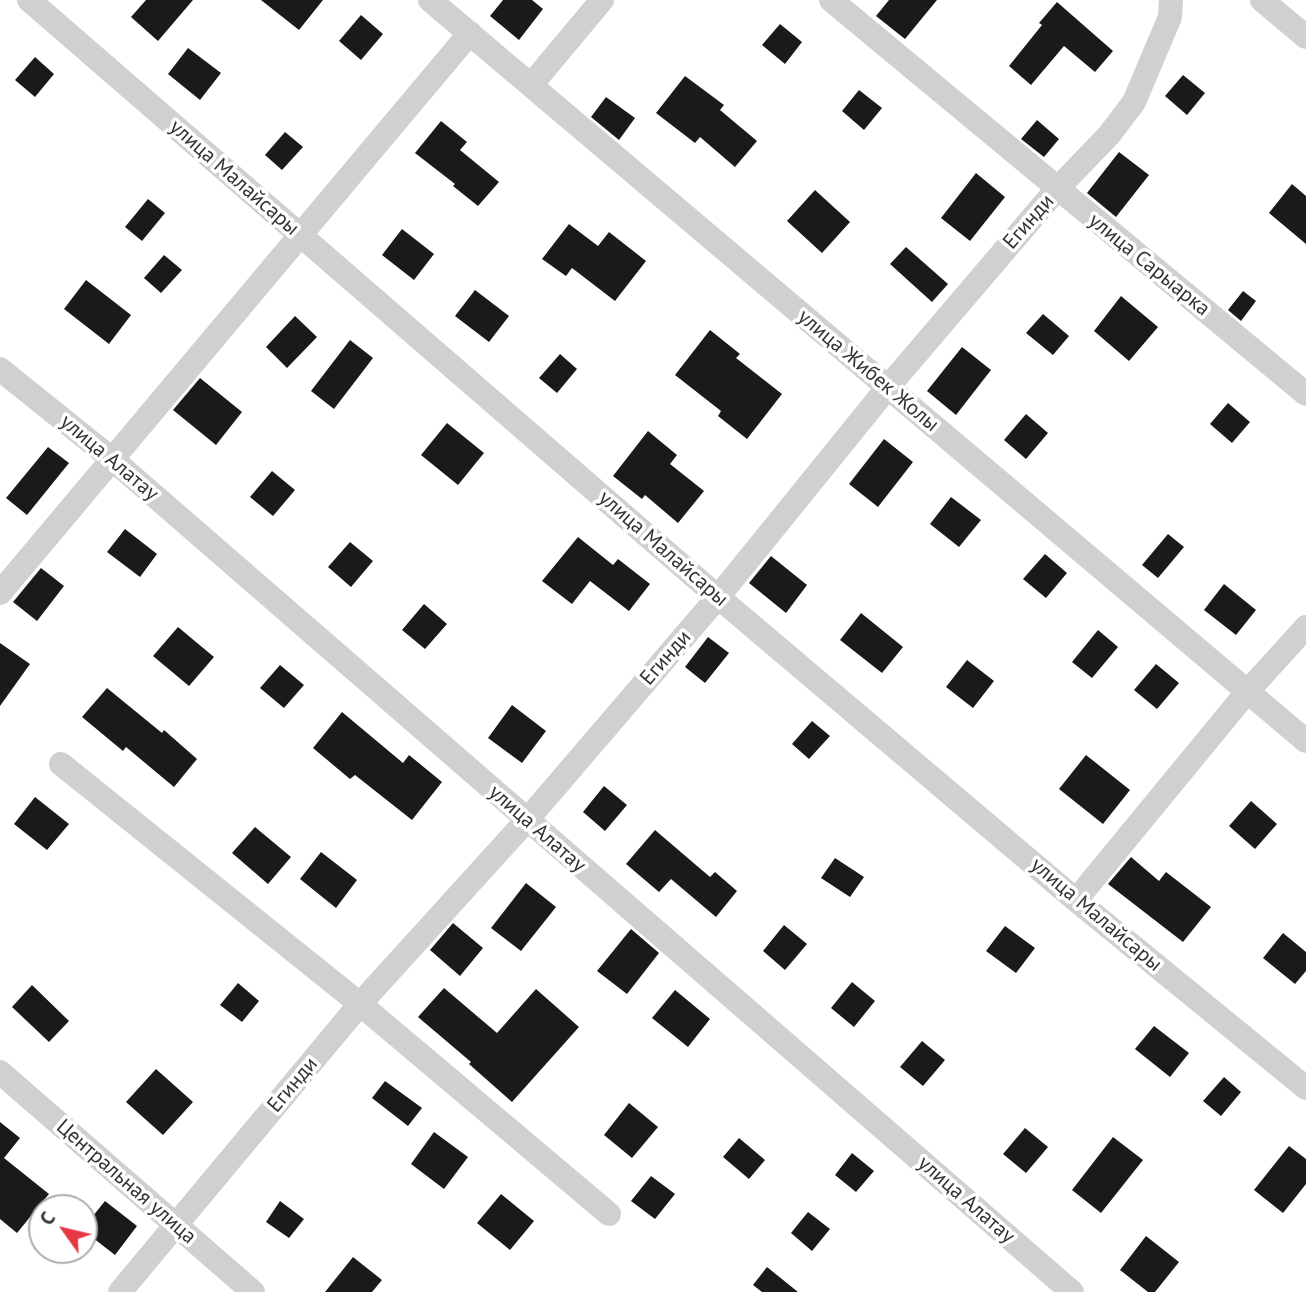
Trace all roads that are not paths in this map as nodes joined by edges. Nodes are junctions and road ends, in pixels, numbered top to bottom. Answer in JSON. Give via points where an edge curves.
{"nodes":[{"id":1,"x":29,"y":0,"type":"edge"},
{"id":2,"x":430,"y":0,"type":"edge"},
{"id":3,"x":602,"y":0,"type":"edge"},
{"id":4,"x":831,"y":0,"type":"edge"},
{"id":5,"x":1171,"y":0,"type":"edge"},
{"id":6,"x":1262,"y":0,"type":"edge"},
{"id":7,"x":470,"y":33,"type":"junction"},
{"id":8,"x":1306,"y":37,"type":"edge"},
{"id":9,"x":531,"y":85,"type":"junction"},
{"id":10,"x":1057,"y":189,"type":"junction"},
{"id":11,"x":300,"y":235,"type":"junction"},
{"id":12,"x":0,"y":369,"type":"edge"},
{"id":13,"x":888,"y":387,"type":"junction"},
{"id":14,"x":1306,"y":394,"type":"edge"},
{"id":15,"x":112,"y":459,"type":"junction"},
{"id":16,"x":0,"y":593,"type":"edge"},
{"id":17,"x":718,"y":597,"type":"junction"},
{"id":18,"x":1306,"y":627,"type":"edge"},
{"id":19,"x":1247,"y":692,"type":"junction"},
{"id":20,"x":1306,"y":740,"type":"edge"},
{"id":21,"x":61,"y":764,"type":"dead end"},
{"id":22,"x":527,"y":820,"type":"junction"},
{"id":23,"x":1076,"y":900,"type":"junction"},
{"id":24,"x":360,"y":1004,"type":"junction"},
{"id":25,"x":0,"y":1072,"type":"edge"},
{"id":26,"x":1306,"y":1088,"type":"edge"},
{"id":27,"x":609,"y":1214,"type":"dead end"},
{"id":28,"x":176,"y":1226,"type":"junction"},
{"id":29,"x":120,"y":1292,"type":"edge"},
{"id":30,"x":253,"y":1292,"type":"edge"},
{"id":31,"x":1072,"y":1292,"type":"edge"}],
"edges":[{"from":1,"to":11,"type":"street","name":"улица Малайсары"},
{"from":2,"to":7,"type":"street","name":"улица Жибек Жолы"},
{"from":3,"to":9,"type":"street"},
{"from":4,"to":10,"type":"street","name":"улица Сарыарка"},
{"from":5,"to":10,"type":"street","name":"Егинди","via":[[1170,17],[1134,102]]},
{"from":6,"to":8,"type":"street"},
{"from":7,"to":9,"type":"street","name":"улица Жибек Жолы"},
{"from":7,"to":11,"type":"street"},
{"from":9,"to":13,"type":"street","name":"улица Жибек Жолы"},
{"from":10,"to":13,"type":"street","name":"Егинди"},
{"from":10,"to":14,"type":"street","name":"улица Сарыарка"},
{"from":11,"to":15,"type":"street"},
{"from":11,"to":17,"type":"street","name":"улица Малайсары"},
{"from":12,"to":15,"type":"street","name":"улица Алатау"},
{"from":13,"to":17,"type":"street","name":"Егинди"},
{"from":13,"to":19,"type":"street","name":"улица Жибек Жолы"},
{"from":15,"to":16,"type":"street"},
{"from":15,"to":22,"type":"street","name":"улица Алатау"},
{"from":17,"to":22,"type":"street","name":"Егинди"},
{"from":17,"to":23,"type":"street","name":"улица Малайсары"},
{"from":18,"to":19,"type":"street"},
{"from":19,"to":20,"type":"street","name":"улица Жибек Жолы"},
{"from":19,"to":23,"type":"street"},
{"from":21,"to":24,"type":"street"},
{"from":22,"to":24,"type":"street","name":"Егинди"},
{"from":22,"to":31,"type":"street","name":"улица Алатау"},
{"from":23,"to":26,"type":"street","name":"улица Малайсары"},
{"from":24,"to":27,"type":"street"},
{"from":24,"to":28,"type":"street","name":"Егинди"},
{"from":25,"to":28,"type":"street","name":"Центральная улица"},
{"from":28,"to":29,"type":"street","name":"Егинди"},
{"from":28,"to":30,"type":"street","name":"Центральная улица"}]}
